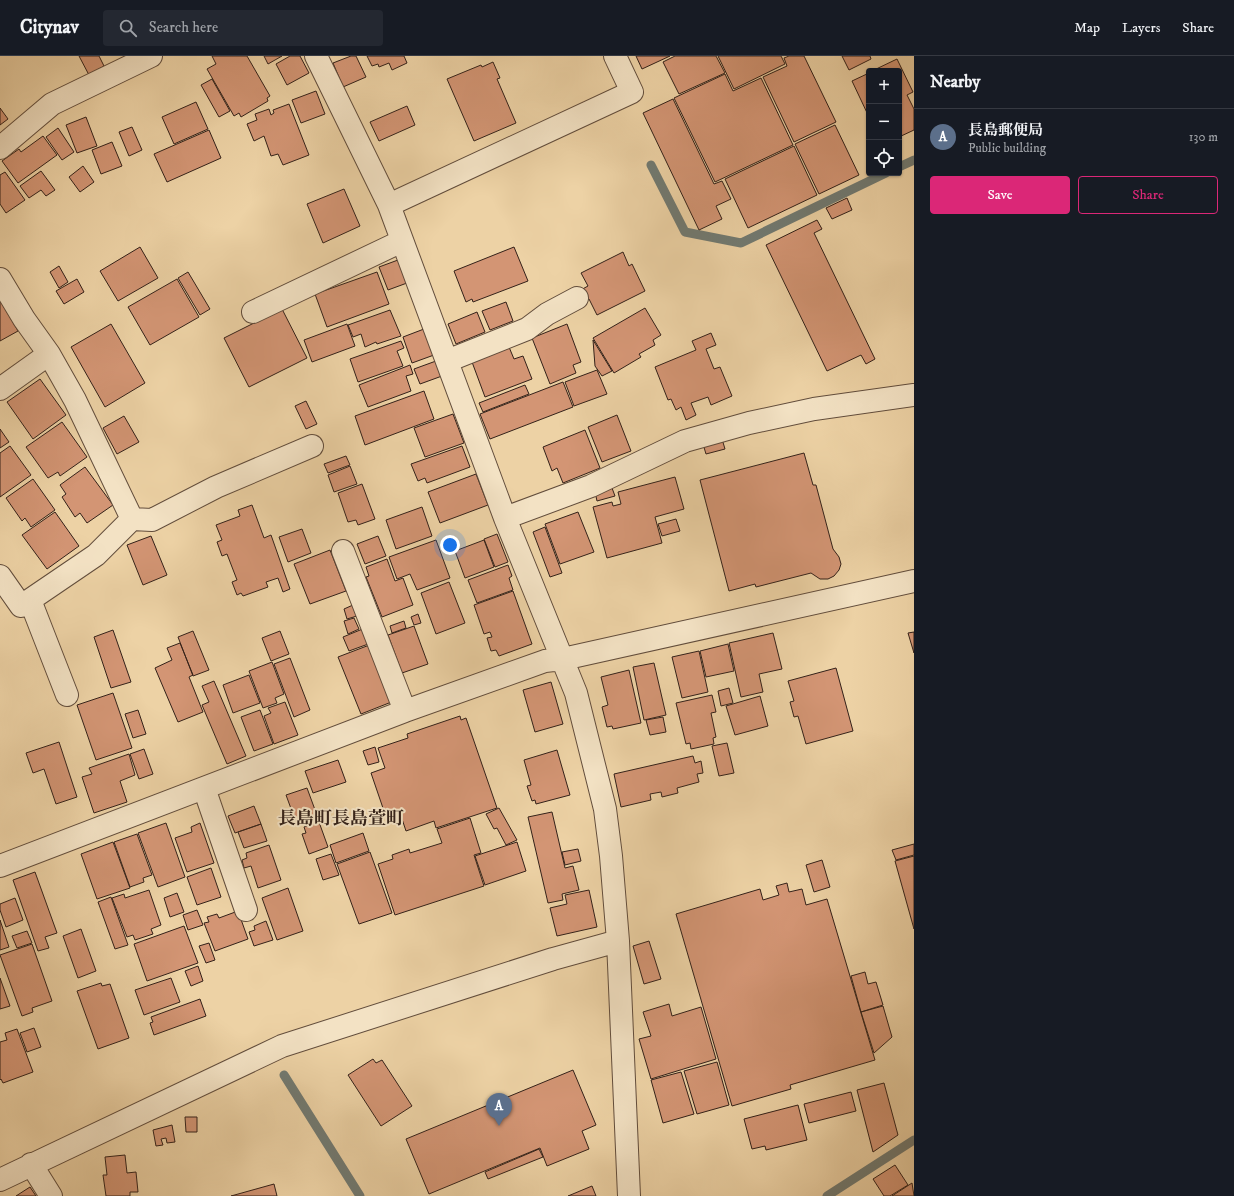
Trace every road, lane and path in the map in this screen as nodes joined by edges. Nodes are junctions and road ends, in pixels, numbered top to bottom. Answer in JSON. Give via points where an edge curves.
{"nodes":[{"id":1,"x":152,"y":56,"type":"edge"},
{"id":2,"x":316,"y":56,"type":"edge"},
{"id":3,"x":615,"y":56,"type":"edge"},
{"id":4,"x":0,"y":148,"type":"edge"},
{"id":5,"x":389,"y":205,"type":"junction"},
{"id":6,"x":402,"y":241,"type":"junction"},
{"id":7,"x":0,"y":279,"type":"edge"},
{"id":8,"x":577,"y":298,"type":"dead end"},
{"id":9,"x":253,"y":312,"type":"dead end"},
{"id":10,"x":49,"y":354,"type":"junction"},
{"id":11,"x":447,"y":361,"type":"junction"},
{"id":12,"x":0,"y":389,"type":"edge"},
{"id":13,"x":914,"y":395,"type":"edge"},
{"id":14,"x":312,"y":446,"type":"dead end"},
{"id":15,"x":505,"y":518,"type":"junction"},
{"id":16,"x":132,"y":520,"type":"junction"},
{"id":17,"x":343,"y":551,"type":"dead end"},
{"id":18,"x":0,"y":576,"type":"edge"},
{"id":19,"x":914,"y":581,"type":"edge"},
{"id":20,"x":30,"y":600,"type":"junction"},
{"id":21,"x":563,"y":659,"type":"junction"},
{"id":22,"x":67,"y":695,"type":"dead end"},
{"id":23,"x":405,"y":711,"type":"junction"},
{"id":24,"x":204,"y":788,"type":"junction"},
{"id":25,"x":0,"y":866,"type":"edge"},
{"id":26,"x":246,"y":910,"type":"dead end"},
{"id":27,"x":618,"y":941,"type":"junction"},
{"id":28,"x":31,"y":1164,"type":"junction"},
{"id":29,"x":0,"y":1180,"type":"edge"},
{"id":30,"x":51,"y":1196,"type":"edge"},
{"id":31,"x":629,"y":1196,"type":"edge"}],
"edges":[{"from":1,"to":4,"type":"street","via":[[52,104]]},
{"from":2,"to":5,"type":"street"},
{"from":3,"to":5,"type":"street","via":[[632,92]]},
{"from":5,"to":6,"type":"street"},
{"from":6,"to":9,"type":"street"},
{"from":6,"to":11,"type":"street"},
{"from":7,"to":10,"type":"street"},
{"from":8,"to":11,"type":"street","via":[[526,329]]},
{"from":10,"to":12,"type":"street"},
{"from":10,"to":16,"type":"street","via":[[75,400]]},
{"from":11,"to":15,"type":"street"},
{"from":13,"to":15,"type":"street","via":[[806,411],[749,423],[685,441],[591,486]]},
{"from":14,"to":16,"type":"street","via":[[216,487],[152,520]]},
{"from":15,"to":21,"type":"street"},
{"from":16,"to":20,"type":"street","via":[[96,555]]},
{"from":17,"to":23,"type":"street"},
{"from":18,"to":20,"type":"street","via":[[21,606]]},
{"from":19,"to":21,"type":"street"},
{"from":20,"to":22,"type":"street"},
{"from":21,"to":23,"type":"street","via":[[545,661]]},
{"from":21,"to":27,"type":"street","via":[[576,693],[605,809]]},
{"from":23,"to":24,"type":"street"},
{"from":24,"to":25,"type":"street"},
{"from":24,"to":26,"type":"street"},
{"from":27,"to":28,"type":"street","via":[[282,1046]]},
{"from":27,"to":31,"type":"street"},
{"from":28,"to":29,"type":"street"},
{"from":28,"to":30,"type":"street"}]}
